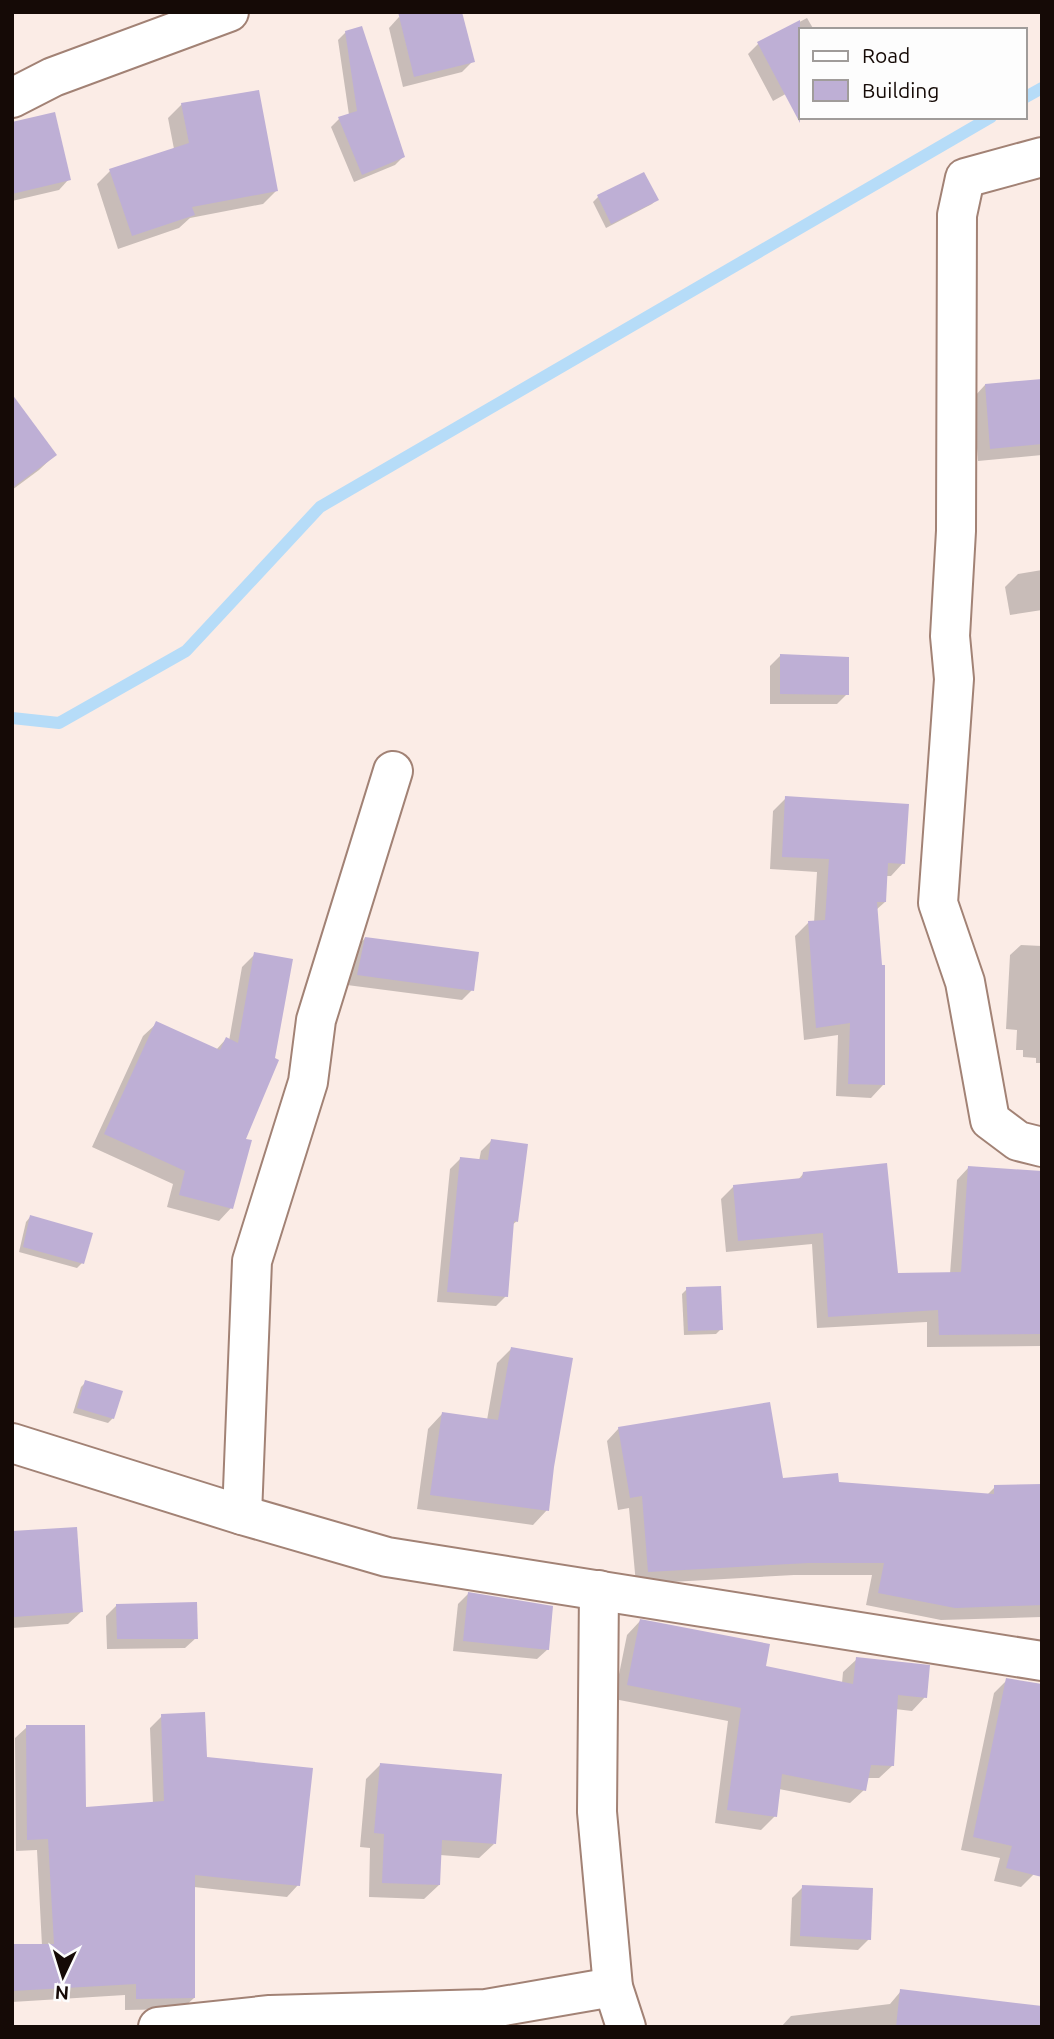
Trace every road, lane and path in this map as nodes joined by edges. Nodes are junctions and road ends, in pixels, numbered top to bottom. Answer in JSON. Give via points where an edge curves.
{"nodes":[{"id":1,"x":229,"y":12,"type":"edge"},
{"id":2,"x":12,"y":98,"type":"edge"},
{"id":3,"x":1042,"y":157,"type":"edge"},
{"id":4,"x":393,"y":771,"type":"dead end"},
{"id":5,"x":1042,"y":1147,"type":"edge"},
{"id":6,"x":12,"y":1443,"type":"edge"},
{"id":7,"x":242,"y":1515,"type":"junction"},
{"id":8,"x":599,"y":1590,"type":"junction"},
{"id":9,"x":1042,"y":1661,"type":"edge"},
{"id":10,"x":613,"y":1987,"type":"junction"},
{"id":11,"x":158,"y":2027,"type":"edge"},
{"id":12,"x":626,"y":2027,"type":"edge"}],
"edges":[{"from":1,"to":2,"type":"street","via":[[53,76]]},
{"from":3,"to":5,"type":"street","via":[[965,178],[957,215],[956,531],[950,636],[954,679],[938,903],[965,982],[990,1120],[1018,1141]]},
{"from":4,"to":7,"type":"street","via":[[316,1020],[309,1082],[252,1261]]},
{"from":6,"to":7,"type":"street"},
{"from":7,"to":8,"type":"street","via":[[387,1557]]},
{"from":8,"to":9,"type":"street"},
{"from":8,"to":10,"type":"street","via":[[597,1812]]},
{"from":10,"to":11,"type":"street","via":[[486,2010],[270,2015]]},
{"from":10,"to":12,"type":"street"}]}
